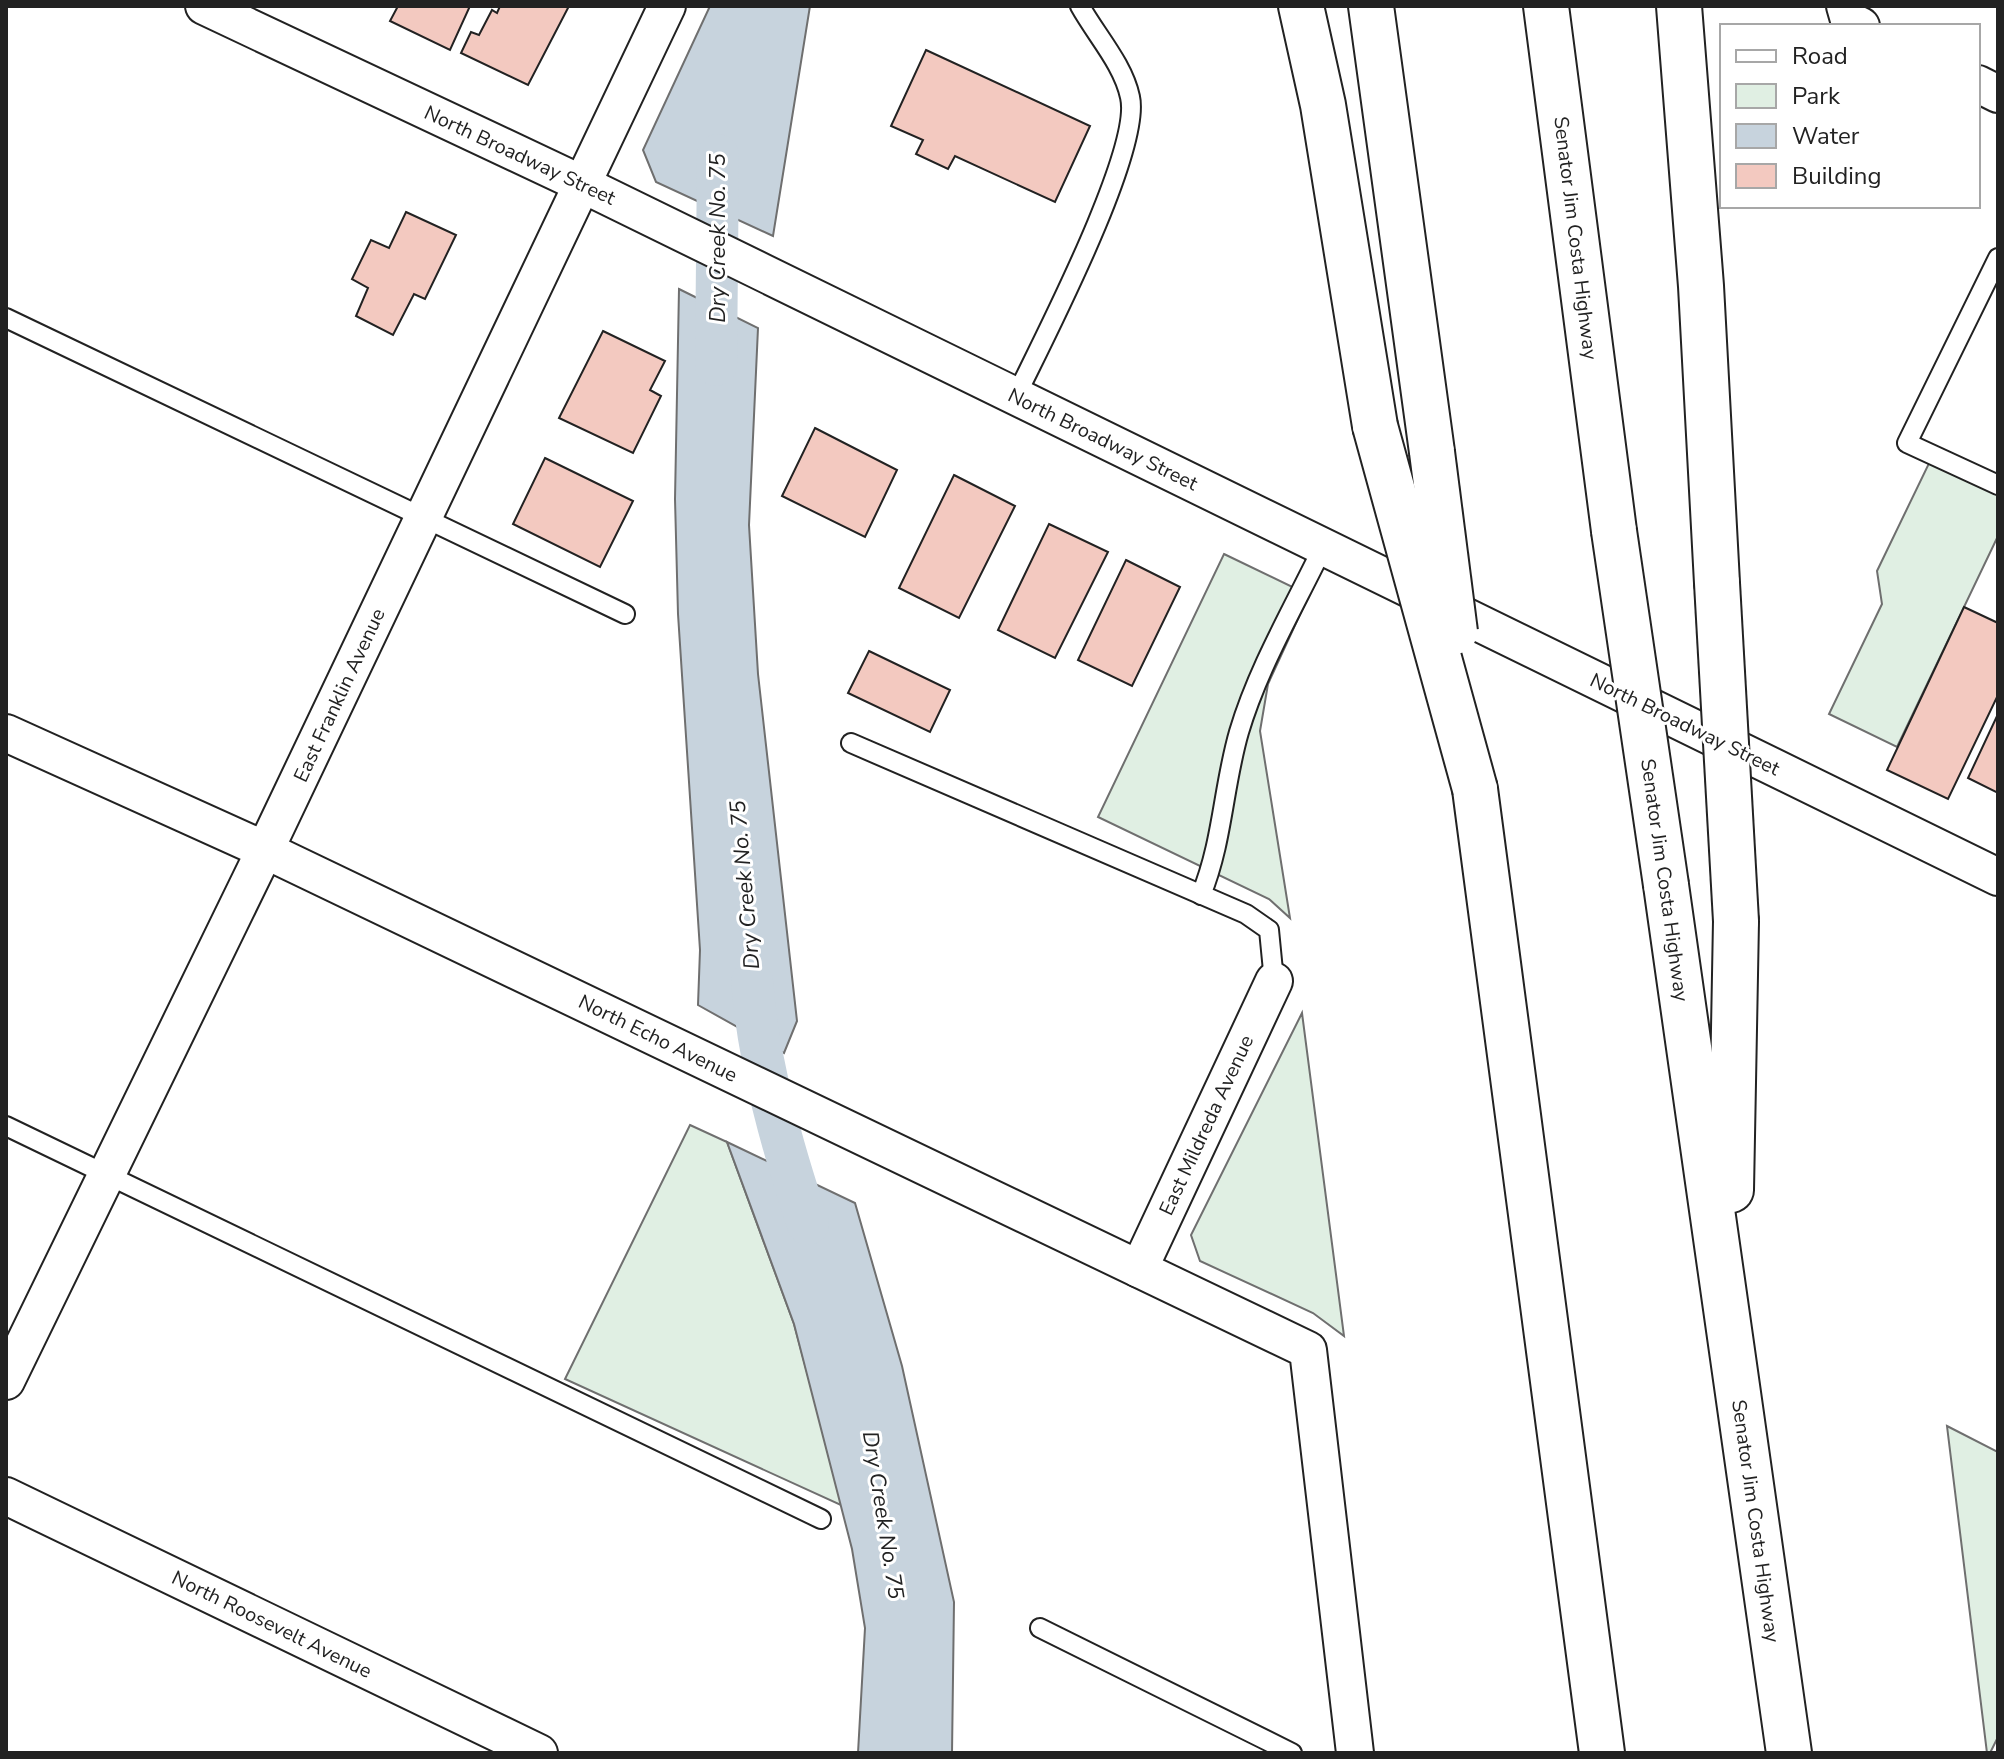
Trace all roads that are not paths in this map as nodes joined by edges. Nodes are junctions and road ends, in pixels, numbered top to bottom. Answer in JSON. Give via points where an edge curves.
{"nodes":[{"id":1,"x":204,"y":6,"type":"edge"},
{"id":2,"x":667,"y":6,"type":"edge"},
{"id":3,"x":1080,"y":6,"type":"edge"},
{"id":4,"x":1301,"y":6,"type":"edge"},
{"id":5,"x":1371,"y":6,"type":"edge"},
{"id":6,"x":1546,"y":6,"type":"edge"},
{"id":7,"x":1679,"y":6,"type":"edge"},
{"id":8,"x":1845,"y":6,"type":"edge"},
{"id":9,"x":1857,"y":24,"type":"edge"},
{"id":10,"x":1980,"y":85,"type":"edge"},
{"id":11,"x":1998,"y":94,"type":"edge"},
{"id":12,"x":584,"y":185,"type":"junction"},
{"id":13,"x":1998,"y":258,"type":"edge"},
{"id":14,"x":6,"y":318,"type":"edge"},
{"id":15,"x":1016,"y":396,"type":"junction"},
{"id":16,"x":1998,"y":485,"type":"edge"},
{"id":17,"x":422,"y":520,"type":"junction"},
{"id":18,"x":1323,"y":547,"type":"junction"},
{"id":19,"x":625,"y":614,"type":"dead end"},
{"id":20,"x":6,"y":733,"type":"edge"},
{"id":21,"x":851,"y":743,"type":"dead end"},
{"id":22,"x":1475,"y":789,"type":"junction"},
{"id":23,"x":265,"y":850,"type":"junction"},
{"id":24,"x":1998,"y":877,"type":"edge"},
{"id":25,"x":1201,"y":895,"type":"junction"},
{"id":26,"x":1274,"y":981,"type":"joint"},
{"id":27,"x":6,"y":1126,"type":"edge"},
{"id":28,"x":107,"y":1174,"type":"junction"},
{"id":29,"x":1139,"y":1269,"type":"junction"},
{"id":30,"x":1728,"y":1324,"type":"junction"},
{"id":31,"x":6,"y":1381,"type":"edge"},
{"id":32,"x":6,"y":1496,"type":"edge"},
{"id":33,"x":821,"y":1519,"type":"dead end"},
{"id":34,"x":1040,"y":1628,"type":"dead end"},
{"id":35,"x":539,"y":1753,"type":"edge"},
{"id":36,"x":1292,"y":1753,"type":"edge"},
{"id":37,"x":1355,"y":1753,"type":"edge"},
{"id":38,"x":1602,"y":1753,"type":"edge"},
{"id":39,"x":1789,"y":1753,"type":"edge"}],
"edges":[{"from":1,"to":12,"type":"street","name":"North Broadway Street"},
{"from":2,"to":12,"type":"street","name":"East Franklin Avenue"},
{"from":3,"to":15,"type":"lane","via":[[1123,78],[1131,99],[1130,125],[1116,176]]},
{"from":4,"to":22,"type":"highway","bridge":true,"via":[[1323,105],[1375,426]]},
{"from":5,"to":22,"type":"highway","bridge":true},
{"from":6,"to":30,"type":"highway","name":"Senator Jim Costa Highway","bridge":true,"via":[[1614,531]]},
{"from":7,"to":30,"type":"highway","bridge":true,"via":[[1701,286],[1736,921]]},
{"from":8,"to":9,"type":"street","via":[[1849,20]]},
{"from":10,"to":11,"type":"street"},
{"from":12,"to":15,"type":"street","name":"North Broadway Street"},
{"from":12,"to":17,"type":"street","name":"East Franklin Avenue"},
{"from":13,"to":16,"type":"lane","via":[[1907,443]]},
{"from":14,"to":17,"type":"lane"},
{"from":15,"to":18,"type":"street","name":"North Broadway Street"},
{"from":17,"to":19,"type":"lane"},
{"from":17,"to":23,"type":"street","name":"East Franklin Avenue"},
{"from":18,"to":24,"type":"street","name":"North Broadway Street"},
{"from":18,"to":25,"type":"lane","via":[[1253,691],[1238,735],[1216,857]]},
{"from":20,"to":23,"type":"street","name":"North Echo Avenue"},
{"from":21,"to":25,"type":"lane"},
{"from":22,"to":38,"type":"highway"},
{"from":23,"to":28,"type":"street","name":"East Franklin Avenue"},
{"from":23,"to":29,"type":"street","name":"North Echo Avenue"},
{"from":25,"to":26,"type":"lane","via":[[1269,930]]},
{"from":26,"to":29,"type":"street","name":"East Mildreda Avenue"},
{"from":27,"to":28,"type":"lane"},
{"from":28,"to":31,"type":"street","name":"East Franklin Avenue"},
{"from":28,"to":33,"type":"lane"},
{"from":29,"to":37,"type":"street","name":"North Echo Avenue","via":[[1308,1350]]},
{"from":30,"to":39,"type":"highway","name":"Senator Jim Costa Highway"},
{"from":32,"to":35,"type":"street","name":"North Roosevelt Avenue"},
{"from":34,"to":36,"type":"lane"}]}
